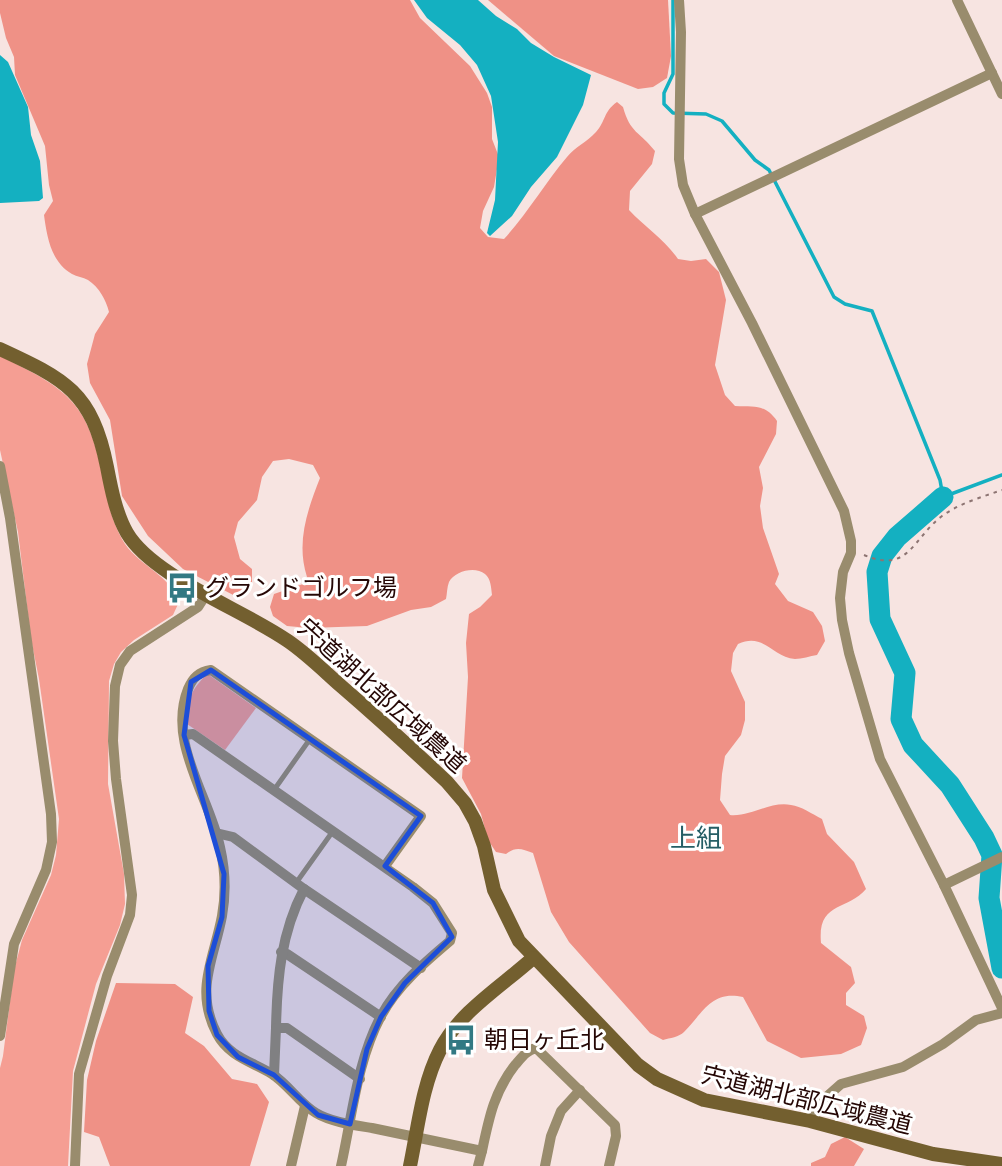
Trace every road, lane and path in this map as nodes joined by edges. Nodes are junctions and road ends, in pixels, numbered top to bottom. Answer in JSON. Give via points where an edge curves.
{"nodes":[{"id":1,"x":679,"y":0,"type":"edge"},
{"id":2,"x":957,"y":0,"type":"edge"},
{"id":3,"x":992,"y":73,"type":"junction"},
{"id":4,"x":1002,"y":94,"type":"edge"},
{"id":5,"x":695,"y":214,"type":"junction"},
{"id":6,"x":0,"y":349,"type":"edge"},
{"id":7,"x":0,"y":466,"type":"edge"},
{"id":8,"x":1002,"y":490,"type":"edge"},
{"id":9,"x":872,"y":558,"type":"dead end"},
{"id":10,"x":207,"y":593,"type":"junction"},
{"id":11,"x":184,"y":734,"type":"junction"},
{"id":12,"x":310,"y":739,"type":"junction"},
{"id":13,"x":274,"y":790,"type":"junction"},
{"id":14,"x":333,"y":831,"type":"junction"},
{"id":15,"x":216,"y":833,"type":"junction"},
{"id":16,"x":1000,"y":858,"type":"edge"},
{"id":17,"x":385,"y":866,"type":"junction"},
{"id":18,"x":944,"y":885,"type":"junction"},
{"id":19,"x":300,"y":886,"type":"junction"},
{"id":20,"x":281,"y":952,"type":"junction"},
{"id":21,"x":533,"y":958,"type":"junction"},
{"id":22,"x":421,"y":968,"type":"junction"},
{"id":23,"x":1002,"y":1010,"type":"edge"},
{"id":24,"x":381,"y":1017,"type":"junction"},
{"id":25,"x":276,"y":1028,"type":"junction"},
{"id":26,"x":0,"y":1036,"type":"edge"},
{"id":27,"x":274,"y":1075,"type":"junction"},
{"id":28,"x":360,"y":1079,"type":"junction"},
{"id":29,"x":580,"y":1090,"type":"junction"},
{"id":30,"x":305,"y":1106,"type":"junction"},
{"id":31,"x":810,"y":1121,"type":"junction"},
{"id":32,"x":351,"y":1124,"type":"junction"},
{"id":33,"x":416,"y":1137,"type":"junction"},
{"id":34,"x":482,"y":1151,"type":"junction"},
{"id":35,"x":1002,"y":1164,"type":"edge"},
{"id":36,"x":75,"y":1166,"type":"edge"},
{"id":37,"x":291,"y":1166,"type":"edge"},
{"id":38,"x":341,"y":1166,"type":"edge"},
{"id":39,"x":410,"y":1166,"type":"edge"},
{"id":40,"x":478,"y":1166,"type":"edge"},
{"id":41,"x":545,"y":1166,"type":"edge"},
{"id":42,"x":609,"y":1166,"type":"edge"}],
"edges":[{"from":1,"to":5,"type":"street","via":[[679,159]]},
{"from":2,"to":3,"type":"street"},
{"from":3,"to":4,"type":"street"},
{"from":3,"to":5,"type":"street"},
{"from":5,"to":18,"type":"street","via":[[844,510],[851,553],[840,598],[849,653],[880,759]]},
{"from":6,"to":10,"type":"street","name":"宍道湖北部広域農道","via":[[52,374],[71,389],[101,437],[117,509],[127,532],[162,569]]},
{"from":7,"to":26,"type":"street","via":[[48,787],[52,842],[46,870],[14,944]]},
{"from":8,"to":9,"type":"path","via":[[955,507],[894,561]]},
{"from":10,"to":21,"type":"street","name":"宍道湖北部広域農道","via":[[291,643],[447,782],[475,821],[505,917]]},
{"from":10,"to":36,"type":"street","via":[[198,607],[130,651],[120,665],[115,686],[115,766],[132,895],[130,915],[79,1074]]},
{"from":11,"to":12,"type":"street","via":[[185,696],[200,672],[211,670]]},
{"from":11,"to":13,"type":"street","via":[[193,734]]},
{"from":11,"to":15,"type":"street"},
{"from":12,"to":13,"type":"lane"},
{"from":12,"to":17,"type":"street","via":[[421,816]]},
{"from":13,"to":14,"type":"street"},
{"from":14,"to":17,"type":"street"},
{"from":14,"to":19,"type":"lane"},
{"from":15,"to":19,"type":"street","via":[[233,837]]},
{"from":15,"to":27,"type":"street","via":[[225,893],[208,966],[209,1011],[227,1048]]},
{"from":16,"to":18,"type":"street"},
{"from":17,"to":22,"type":"street","via":[[433,903],[452,933],[450,942]]},
{"from":18,"to":23,"type":"street"},
{"from":19,"to":20,"type":"street"},
{"from":19,"to":22,"type":"street"},
{"from":20,"to":24,"type":"street"},
{"from":20,"to":25,"type":"street"},
{"from":21,"to":31,"type":"street","name":"宍道湖北部広域農道","via":[[657,1079],[704,1100]]},
{"from":21,"to":33,"type":"street","via":[[453,1030],[440,1049]]},
{"from":22,"to":24,"type":"street"},
{"from":23,"to":31,"type":"street","via":[[976,1020],[903,1067],[841,1084],[815,1107]]},
{"from":24,"to":28,"type":"street"},
{"from":25,"to":27,"type":"street"},
{"from":25,"to":28,"type":"street","via":[[287,1028]]},
{"from":27,"to":30,"type":"street"},
{"from":28,"to":32,"type":"street"},
{"from":29,"to":34,"type":"street","via":[[540,1049],[528,1051],[494,1099]]},
{"from":29,"to":41,"type":"street","via":[[561,1111]]},
{"from":29,"to":42,"type":"street","via":[[615,1125]]},
{"from":30,"to":32,"type":"street","via":[[318,1115]]},
{"from":30,"to":37,"type":"street"},
{"from":31,"to":35,"type":"street","name":"宍道湖北部広域農道","via":[[933,1154]]},
{"from":32,"to":33,"type":"street"},
{"from":32,"to":38,"type":"street"},
{"from":33,"to":34,"type":"street"},
{"from":33,"to":39,"type":"street"},
{"from":34,"to":40,"type":"street"}]}
